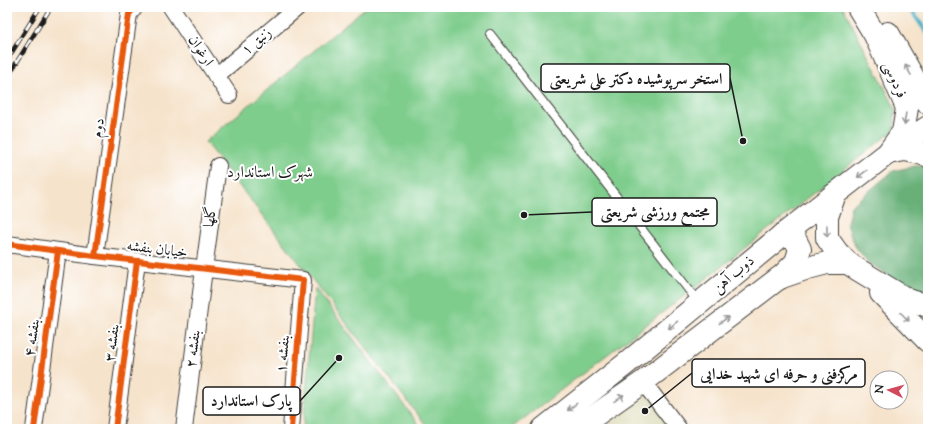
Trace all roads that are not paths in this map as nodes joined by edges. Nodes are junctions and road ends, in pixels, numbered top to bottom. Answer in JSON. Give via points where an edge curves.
{"nodes":[{"id":1,"x":135,"y":7,"type":"edge"},
{"id":2,"x":171,"y":7,"type":"edge"},
{"id":3,"x":298,"y":7,"type":"edge"},
{"id":4,"x":858,"y":7,"type":"edge"},
{"id":5,"x":874,"y":7,"type":"edge"},
{"id":6,"x":490,"y":34,"type":"dead end"},
{"id":7,"x":216,"y":76,"type":"junction"},
{"id":8,"x":229,"y":95,"type":"dead end"},
{"id":9,"x":928,"y":103,"type":"edge"},
{"id":10,"x":928,"y":127,"type":"edge"},
{"id":11,"x":888,"y":153,"type":"junction"},
{"id":12,"x":928,"y":156,"type":"edge"},
{"id":13,"x":218,"y":166,"type":"dead end"},
{"id":14,"x":835,"y":194,"type":"junction"},
{"id":15,"x":781,"y":236,"type":"junction"},
{"id":16,"x":7,"y":244,"type":"edge"},
{"id":17,"x":58,"y":251,"type":"junction"},
{"id":18,"x":94,"y":256,"type":"junction"},
{"id":19,"x":137,"y":261,"type":"junction"},
{"id":20,"x":852,"y":266,"type":"junction"},
{"id":21,"x":204,"y":269,"type":"junction"},
{"id":22,"x":779,"y":278,"type":"junction"},
{"id":23,"x":303,"y":280,"type":"joint"},
{"id":24,"x":700,"y":303,"type":"junction"},
{"id":25,"x":928,"y":306,"type":"edge"},
{"id":26,"x":928,"y":341,"type":"edge"},
{"id":27,"x":643,"y":382,"type":"junction"},
{"id":28,"x":34,"y":429,"type":"edge"},
{"id":29,"x":115,"y":429,"type":"edge"},
{"id":30,"x":184,"y":429,"type":"edge"},
{"id":31,"x":291,"y":429,"type":"edge"},
{"id":32,"x":543,"y":429,"type":"edge"},
{"id":33,"x":576,"y":429,"type":"edge"},
{"id":34,"x":679,"y":429,"type":"edge"}],
"edges":[{"from":1,"to":18,"type":"street","name":"دوم","via":[[129,14]]},
{"from":2,"to":7,"type":"street","name":"ارغوان"},
{"from":3,"to":7,"type":"street","name":"زنبق ۱"},
{"from":4,"to":11,"type":"main road","name":"فردوسی","one_way":true,"via":[[874,35],[907,108],[903,132]]},
{"from":9,"to":5,"type":"main road","name":"فردوسی","one_way":true},
{"from":6,"to":24,"type":"lane"},
{"from":7,"to":8,"type":"street","name":"ارغوان"},
{"from":10,"to":11,"type":"main road","name":"ذوب آهن"},
{"from":11,"to":12,"type":"main road","via":[[905,150]]},
{"from":11,"to":14,"type":"main road","name":"ذوب آهن","one_way":true},
{"from":13,"to":21,"type":"street","name":"گلها"},
{"from":14,"to":15,"type":"main road","name":"ذوب آهن"},
{"from":14,"to":20,"type":"main road","one_way":true,"via":[[827,217],[827,238]]},
{"from":15,"to":22,"type":"main road","via":[[794,237],[800,248],[796,262]]},
{"from":15,"to":24,"type":"main road","name":"ذوب آهن"},
{"from":16,"to":17,"type":"street","name":"خیابان بنفشه"},
{"from":17,"to":18,"type":"street","name":"خیابان بنفشه"},
{"from":17,"to":28,"type":"street","name":"بنفشه ۴"},
{"from":18,"to":19,"type":"street","name":"خیابان بنفشه"},
{"from":19,"to":21,"type":"street","name":"خیابان بنفشه"},
{"from":19,"to":29,"type":"street","name":"بنفشه ۳"},
{"from":20,"to":22,"type":"main road","name":"ذوب آهن","via":[[827,263]]},
{"from":20,"to":25,"type":"main road","via":[[908,300]]},
{"from":20,"to":26,"type":"main road","one_way":true},
{"from":21,"to":23,"type":"street","name":"خیابان بنفشه"},
{"from":21,"to":30,"type":"street","name":"بنفشه ۲"},
{"from":27,"to":22,"type":"main road","name":"ذوب آهن","one_way":true},
{"from":23,"to":31,"type":"street","name":"بنفشه ۱"},
{"from":24,"to":32,"type":"main road","name":"ذوب آهن","one_way":true},
{"from":33,"to":27,"type":"main road","name":"ذوب آهن","one_way":true},
{"from":27,"to":34,"type":"street"}]}
